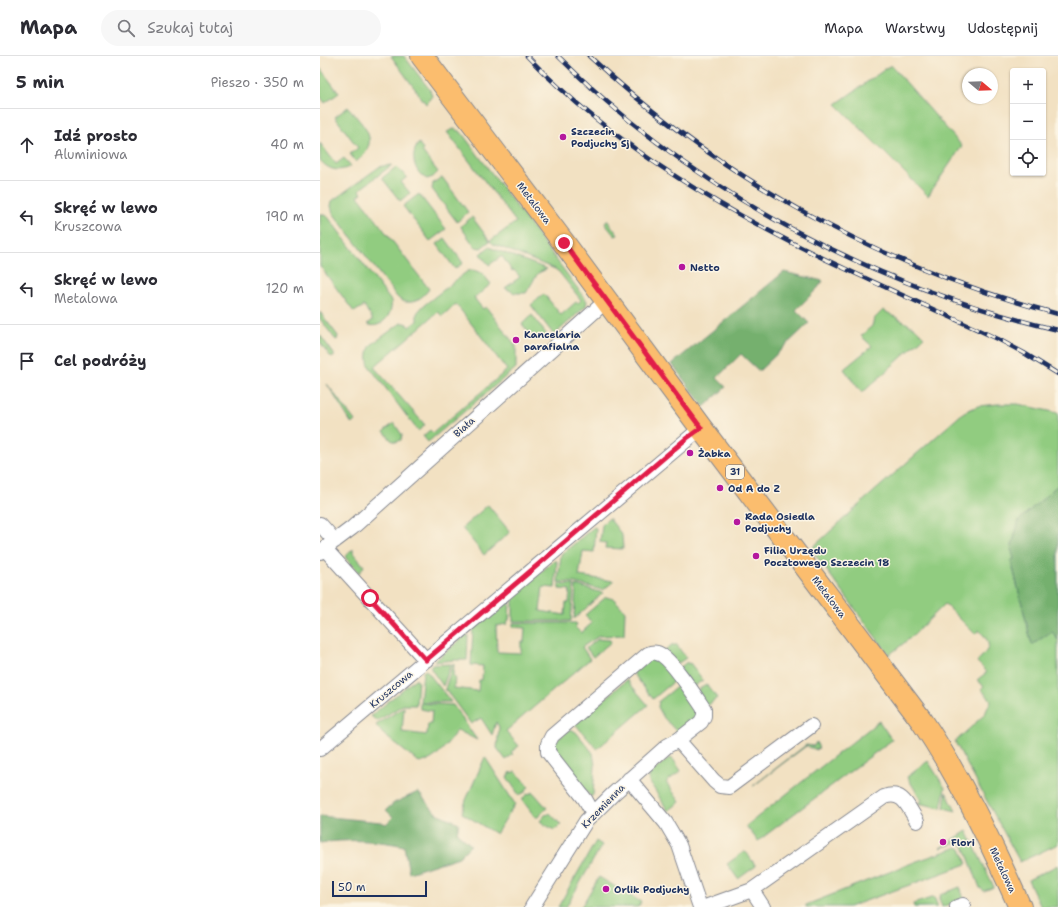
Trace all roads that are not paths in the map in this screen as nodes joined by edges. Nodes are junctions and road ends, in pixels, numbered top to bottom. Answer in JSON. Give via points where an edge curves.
{"nodes":[{"id":1,"x":422,"y":56,"type":"edge"},
{"id":2,"x":606,"y":301,"type":"junction"},
{"id":3,"x":701,"y":428,"type":"junction"},
{"id":4,"x":320,"y":524,"type":"edge"},
{"id":5,"x":327,"y":547,"type":"edge"},
{"id":6,"x":426,"y":660,"type":"junction"},
{"id":7,"x":811,"y":726,"type":"dead end"},
{"id":8,"x":678,"y":740,"type":"junction"},
{"id":9,"x":320,"y":749,"type":"edge"},
{"id":10,"x":629,"y":779,"type":"junction"},
{"id":11,"x":593,"y":813,"type":"junction"},
{"id":12,"x":917,"y":821,"type":"dead end"},
{"id":13,"x":752,"y":890,"type":"junction"},
{"id":14,"x":532,"y":907,"type":"edge"},
{"id":15,"x":700,"y":907,"type":"edge"},
{"id":16,"x":706,"y":907,"type":"edge"},
{"id":17,"x":763,"y":907,"type":"edge"},
{"id":18,"x":1020,"y":907,"type":"edge"}],
"edges":[{"from":1,"to":2,"type":"main road","name":"Metalowa","number":"31"},
{"from":2,"to":3,"type":"main road","name":"Metalowa","number":"31"},
{"from":2,"to":5,"type":"street","name":"Biała","via":[[352,528]]},
{"from":3,"to":6,"type":"street","name":"Kruszcowa"},
{"from":3,"to":18,"type":"main road","name":"Metalowa","number":"31","via":[[939,746]]},
{"from":4,"to":5,"type":"street"},
{"from":5,"to":6,"type":"street"},
{"from":6,"to":9,"type":"street","name":"Kruszcowa"},
{"from":7,"to":8,"type":"street","via":[[729,787],[720,786],[714,781]]},
{"from":8,"to":10,"type":"street","name":"Krzemienna","via":[[667,746]]},
{"from":8,"to":11,"type":"street","name":"Krzemienna","via":[[701,722],[704,709],[675,668],[663,656],[656,653],[648,654],[552,736],[548,744],[548,752]]},
{"from":10,"to":11,"type":"street","name":"Krzemienna"},
{"from":10,"to":15,"type":"street","via":[[666,823],[679,845]]},
{"from":11,"to":14,"type":"street","name":"Krzemienna"},
{"from":12,"to":13,"type":"street","via":[[902,798],[895,795],[884,797]]},
{"from":13,"to":16,"type":"street"},
{"from":13,"to":17,"type":"street"}]}
